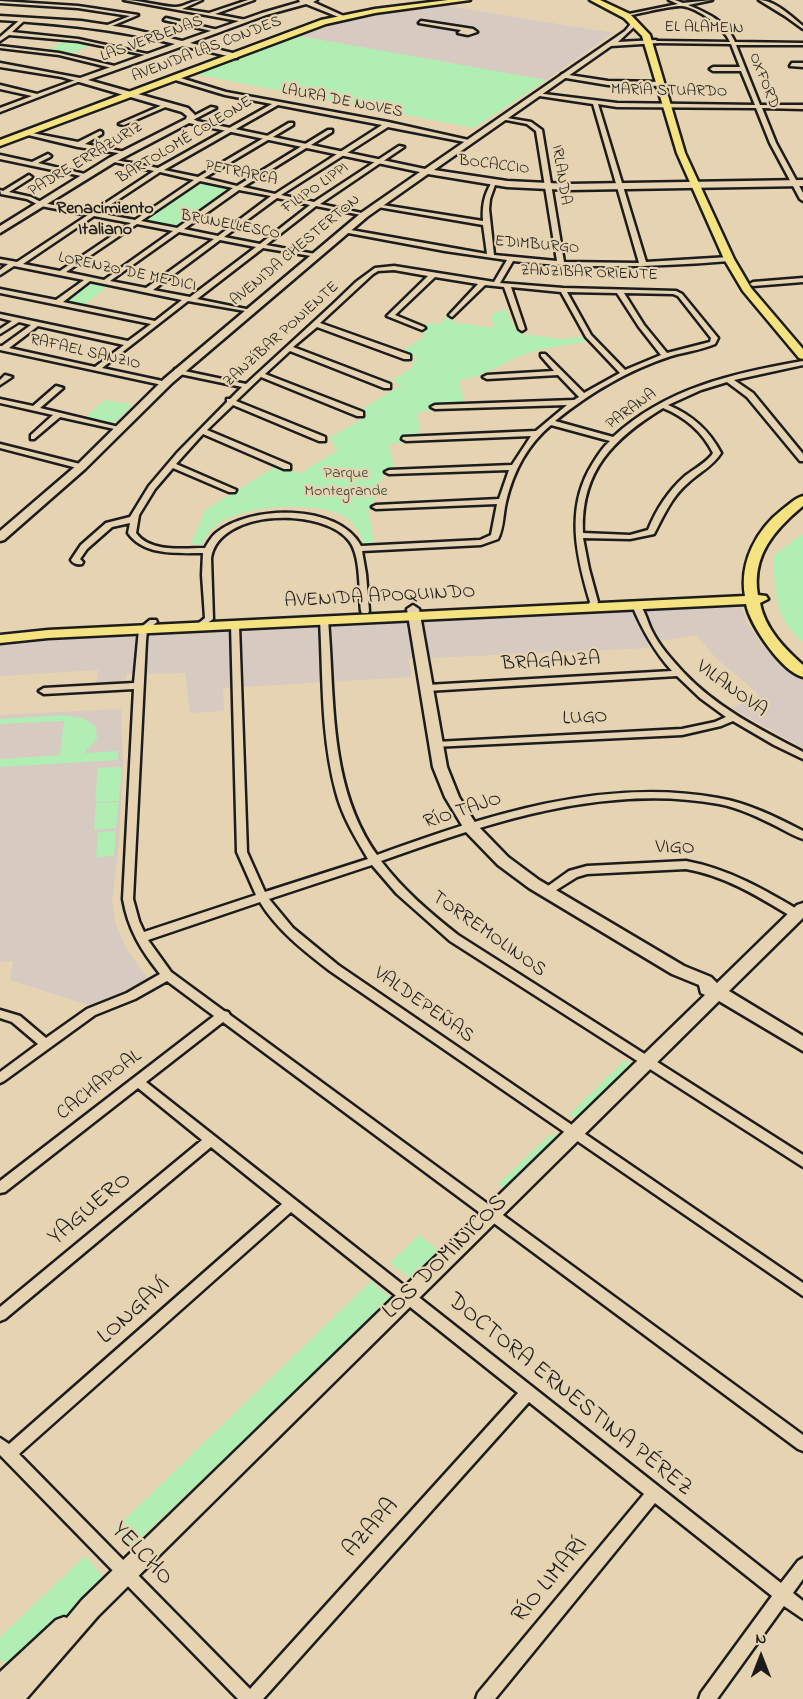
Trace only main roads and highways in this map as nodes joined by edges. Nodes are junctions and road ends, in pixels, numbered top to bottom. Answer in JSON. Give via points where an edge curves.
{"nodes":[{"id":1,"x":443,"y":0,"type":"edge"},
{"id":2,"x":466,"y":0,"type":"edge"},
{"id":3,"x":594,"y":0,"type":"edge"},
{"id":4,"x":603,"y":0,"type":"edge"},
{"id":5,"x":341,"y":16,"type":"junction"},
{"id":6,"x":631,"y":17,"type":"junction"},
{"id":7,"x":652,"y":42,"type":"junction"},
{"id":8,"x":231,"y":55,"type":"junction"},
{"id":9,"x":127,"y":94,"type":"junction"},
{"id":10,"x":670,"y":105,"type":"junction"},
{"id":11,"x":0,"y":142,"type":"edge"},
{"id":12,"x":699,"y":185,"type":"junction"},
{"id":13,"x":803,"y":343,"type":"edge"},
{"id":14,"x":803,"y":356,"type":"edge"},
{"id":15,"x":803,"y":500,"type":"edge"},
{"id":16,"x":756,"y":595,"type":"junction"},
{"id":17,"x":592,"y":603,"type":"junction"},
{"id":18,"x":414,"y":612,"type":"junction"},
{"id":19,"x":204,"y":623,"type":"junction"},
{"id":20,"x":148,"y":626,"type":"junction"},
{"id":21,"x":0,"y":630,"type":"edge"},
{"id":22,"x":0,"y":639,"type":"edge"},
{"id":23,"x":803,"y":660,"type":"edge"},
{"id":24,"x":803,"y":673,"type":"edge"}],
"edges":[{"from":1,"to":5,"type":"main road","name":"AVENIDA LAS CONDES"},
{"from":2,"to":5,"type":"main road","name":"AVENIDA LAS CONDES"},
{"from":3,"to":6,"type":"main road"},
{"from":4,"to":6,"type":"main road"},
{"from":5,"to":8,"type":"main road","name":"AVENIDA LAS CONDES"},
{"from":6,"to":7,"type":"main road"},
{"from":7,"to":10,"type":"main road"},
{"from":7,"to":10,"type":"main road"},
{"from":8,"to":9,"type":"main road","name":"AVENIDA LAS CONDES"},
{"from":8,"to":9,"type":"main road","name":"AVENIDA LAS CONDES"},
{"from":9,"to":11,"type":"main road","name":"AVENIDA LAS CONDES"},
{"from":9,"to":11,"type":"main road","name":"AVENIDA LAS CONDES"},
{"from":10,"to":12,"type":"main road"},
{"from":12,"to":13,"type":"main road","via":[[753,284]]},
{"from":12,"to":14,"type":"main road","via":[[729,259],[747,289]]},
{"from":15,"to":16,"type":"main road","via":[[783,514],[766,536],[768,550]]},
{"from":16,"to":17,"type":"main road","name":"AVENIDA APOQUINDO"},
{"from":16,"to":17,"type":"main road","name":"AVENIDA APOQUINDO","via":[[636,604]]},
{"from":16,"to":23,"type":"main road","via":[[776,632]]},
{"from":16,"to":24,"type":"main road","via":[[758,622],[767,638]]},
{"from":17,"to":18,"type":"main road","name":"AVENIDA APOQUINDO"},
{"from":18,"to":19,"type":"main road","name":"AVENIDA APOQUINDO","via":[[365,611]]},
{"from":18,"to":19,"type":"main road","name":"AVENIDA APOQUINDO","via":[[235,625]]},
{"from":19,"to":20,"type":"main road","name":"AVENIDA APOQUINDO"},
{"from":20,"to":21,"type":"main road","name":"AVENIDA APOQUINDO"},
{"from":20,"to":22,"type":"main road","name":"AVENIDA APOQUINDO"}]}
